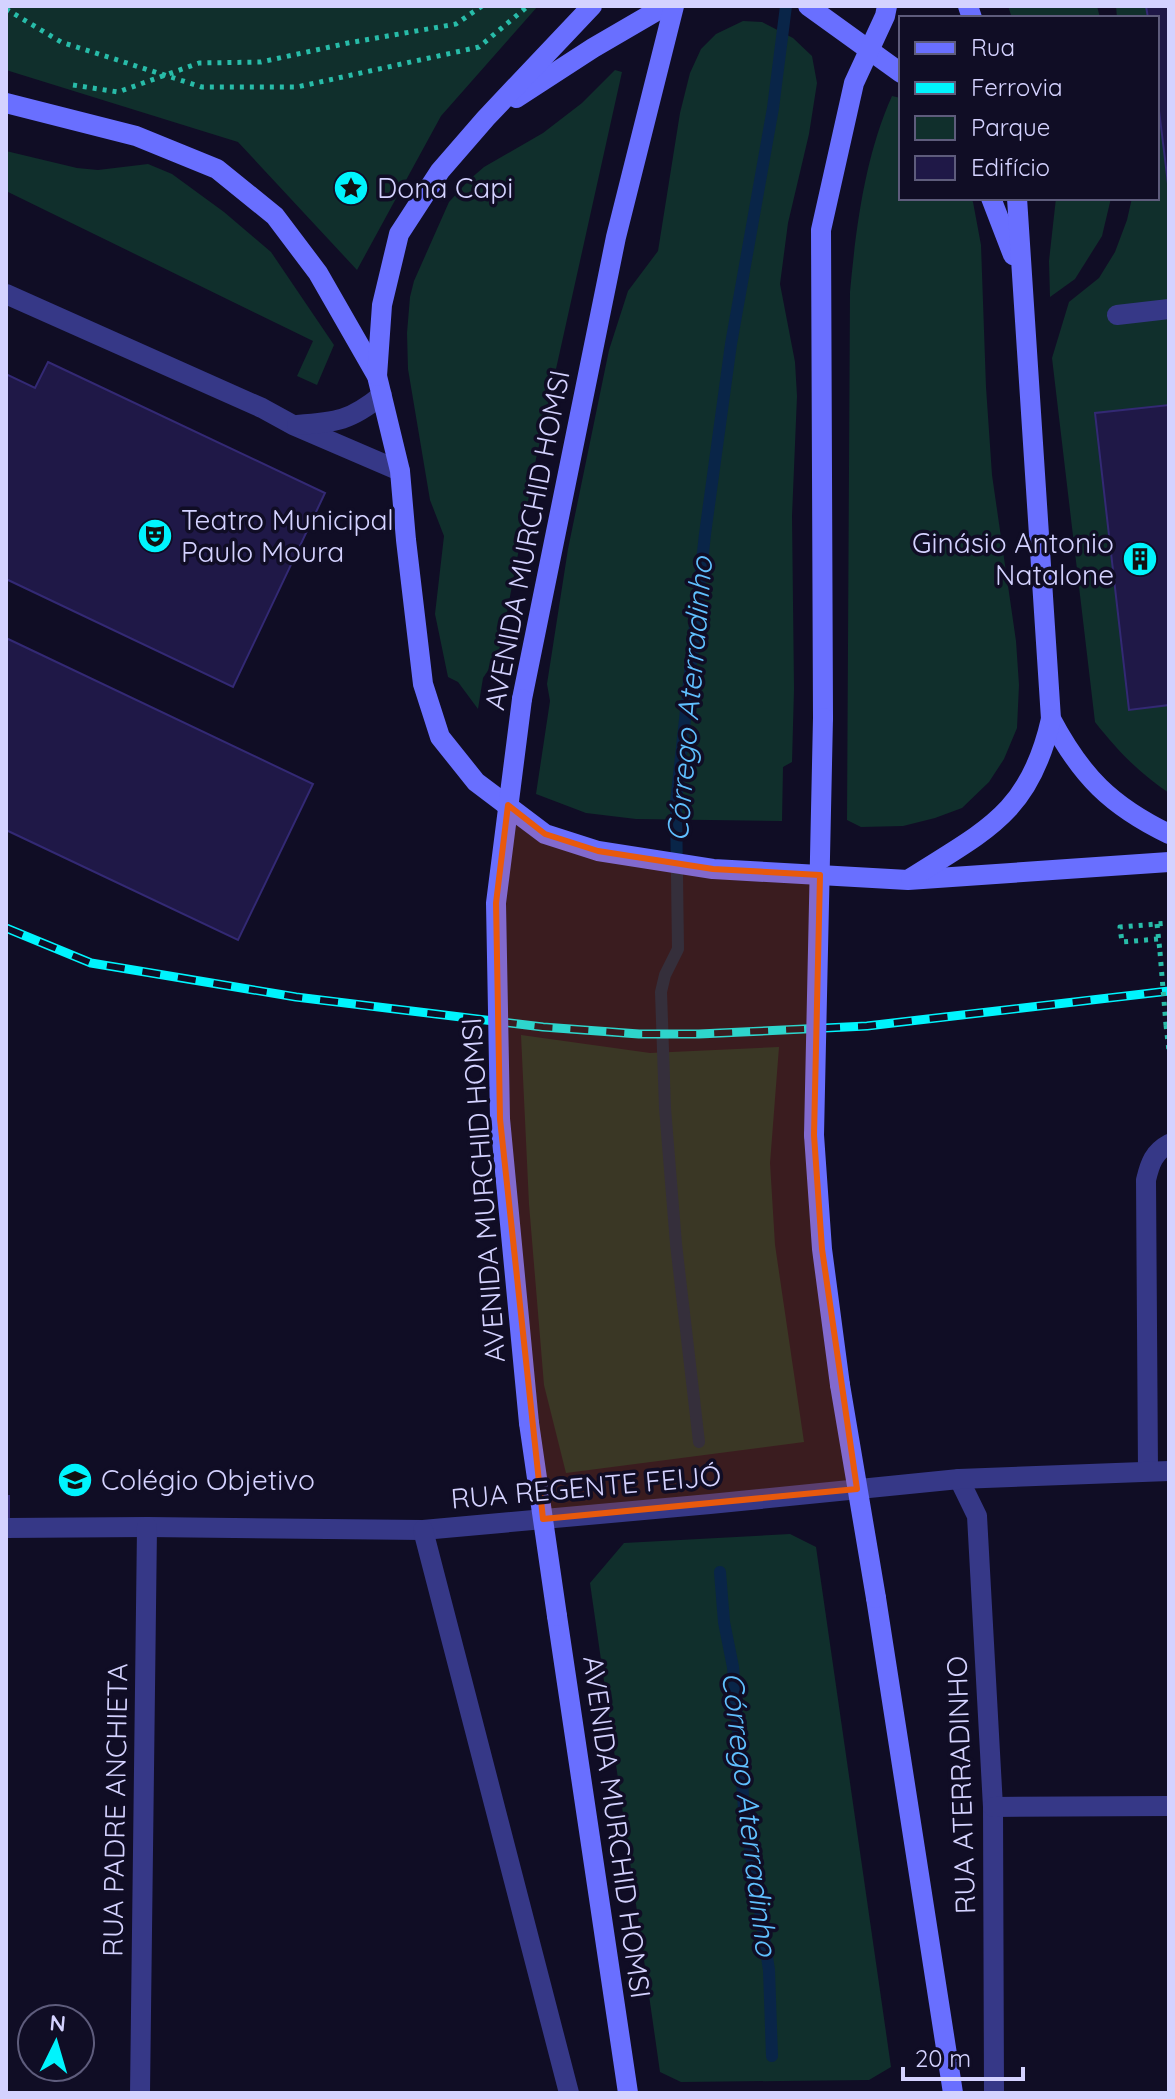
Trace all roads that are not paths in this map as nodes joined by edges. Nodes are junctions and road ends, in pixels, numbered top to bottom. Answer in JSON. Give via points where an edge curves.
{"nodes":[{"id":1,"x":592,"y":6,"type":"edge"},
{"id":2,"x":665,"y":6,"type":"edge"},
{"id":3,"x":674,"y":6,"type":"edge"},
{"id":4,"x":809,"y":6,"type":"edge"},
{"id":5,"x":887,"y":6,"type":"edge"},
{"id":6,"x":870,"y":49,"type":"junction"},
{"id":7,"x":899,"y":71,"type":"edge"},
{"id":8,"x":6,"y":103,"type":"edge"},
{"id":9,"x":486,"y":118,"type":"junction"},
{"id":10,"x":992,"y":200,"type":"edge"},
{"id":11,"x":1017,"y":200,"type":"edge"},
{"id":12,"x":1020,"y":273,"type":"junction"},
{"id":13,"x":6,"y":294,"type":"edge"},
{"id":14,"x":1169,"y":309,"type":"edge"},
{"id":15,"x":1117,"y":315,"type":"dead end"},
{"id":16,"x":380,"y":386,"type":"junction"},
{"id":17,"x":293,"y":425,"type":"junction"},
{"id":18,"x":400,"y":471,"type":"junction"},
{"id":19,"x":1051,"y":719,"type":"junction"},
{"id":20,"x":1169,"y":834,"type":"edge"},
{"id":21,"x":1169,"y":862,"type":"edge"},
{"id":22,"x":908,"y":880,"type":"junction"},
{"id":23,"x":1164,"y":1147,"type":"edge"},
{"id":24,"x":1159,"y":1471,"type":"edge"},
{"id":25,"x":959,"y":1479,"type":"junction"},
{"id":26,"x":147,"y":1527,"type":"junction"},
{"id":27,"x":6,"y":1528,"type":"edge"},
{"id":28,"x":423,"y":1530,"type":"junction"},
{"id":29,"x":1169,"y":1806,"type":"edge"},
{"id":30,"x":993,"y":1807,"type":"junction"},
{"id":31,"x":140,"y":2093,"type":"edge"},
{"id":32,"x":569,"y":2093,"type":"edge"},
{"id":33,"x":628,"y":2093,"type":"edge"},
{"id":34,"x":953,"y":2093,"type":"edge"},
{"id":35,"x":994,"y":2093,"type":"edge"}],
"edges":[{"from":1,"to":9,"type":"main road"},
{"from":2,"to":9,"type":"main road"},
{"from":3,"to":33,"type":"main road","name":"AVENIDA MURCHID HOMSI","bridge":true,"via":[[616,237],[522,699],[496,903],[500,1119],[529,1423]]},
{"from":4,"to":6,"type":"main road"},
{"from":5,"to":6,"type":"main road"},
{"from":6,"to":7,"type":"main road"},
{"from":6,"to":34,"type":"main road","bridge":true,"via":[[854,83],[821,230],[823,718],[814,1135],[840,1385]]},
{"from":8,"to":16,"type":"main road","via":[[136,136],[217,169],[275,216],[318,273]]},
{"from":9,"to":16,"type":"main road","via":[[440,171],[399,234],[382,305]]},
{"from":10,"to":12,"type":"main road"},
{"from":11,"to":12,"type":"main road"},
{"from":12,"to":19,"type":"main road"},
{"from":13,"to":17,"type":"street"},
{"from":14,"to":15,"type":"street"},
{"from":16,"to":17,"type":"street","via":[[364,409],[345,419]]},
{"from":16,"to":18,"type":"main road"},
{"from":17,"to":18,"type":"street"},
{"from":18,"to":22,"type":"main road","via":[[423,684],[440,737],[476,782],[545,834],[598,851],[713,869]]},
{"from":19,"to":20,"type":"main road","via":[[1089,778],[1131,814]]},
{"from":19,"to":22,"type":"main road","via":[[1033,775],[1006,813]]},
{"from":21,"to":22,"type":"main road"},
{"from":23,"to":24,"type":"street","via":[[1152,1160],[1146,1180]]},
{"from":24,"to":25,"type":"street","name":"RUA REGENTE FEIJÓ"},
{"from":25,"to":28,"type":"street","name":"RUA REGENTE FEIJÓ"},
{"from":25,"to":30,"type":"street","name":"RUA ATERRADINHO","via":[[977,1516]]},
{"from":26,"to":27,"type":"street","name":"RUA REGENTE FEIJÓ"},
{"from":26,"to":28,"type":"street","name":"RUA REGENTE FEIJÓ"},
{"from":26,"to":31,"type":"street","name":"RUA PADRE ANCHIETA"},
{"from":28,"to":32,"type":"street"},
{"from":29,"to":30,"type":"street"},
{"from":30,"to":35,"type":"street","name":"RUA ATERRADINHO"}]}
